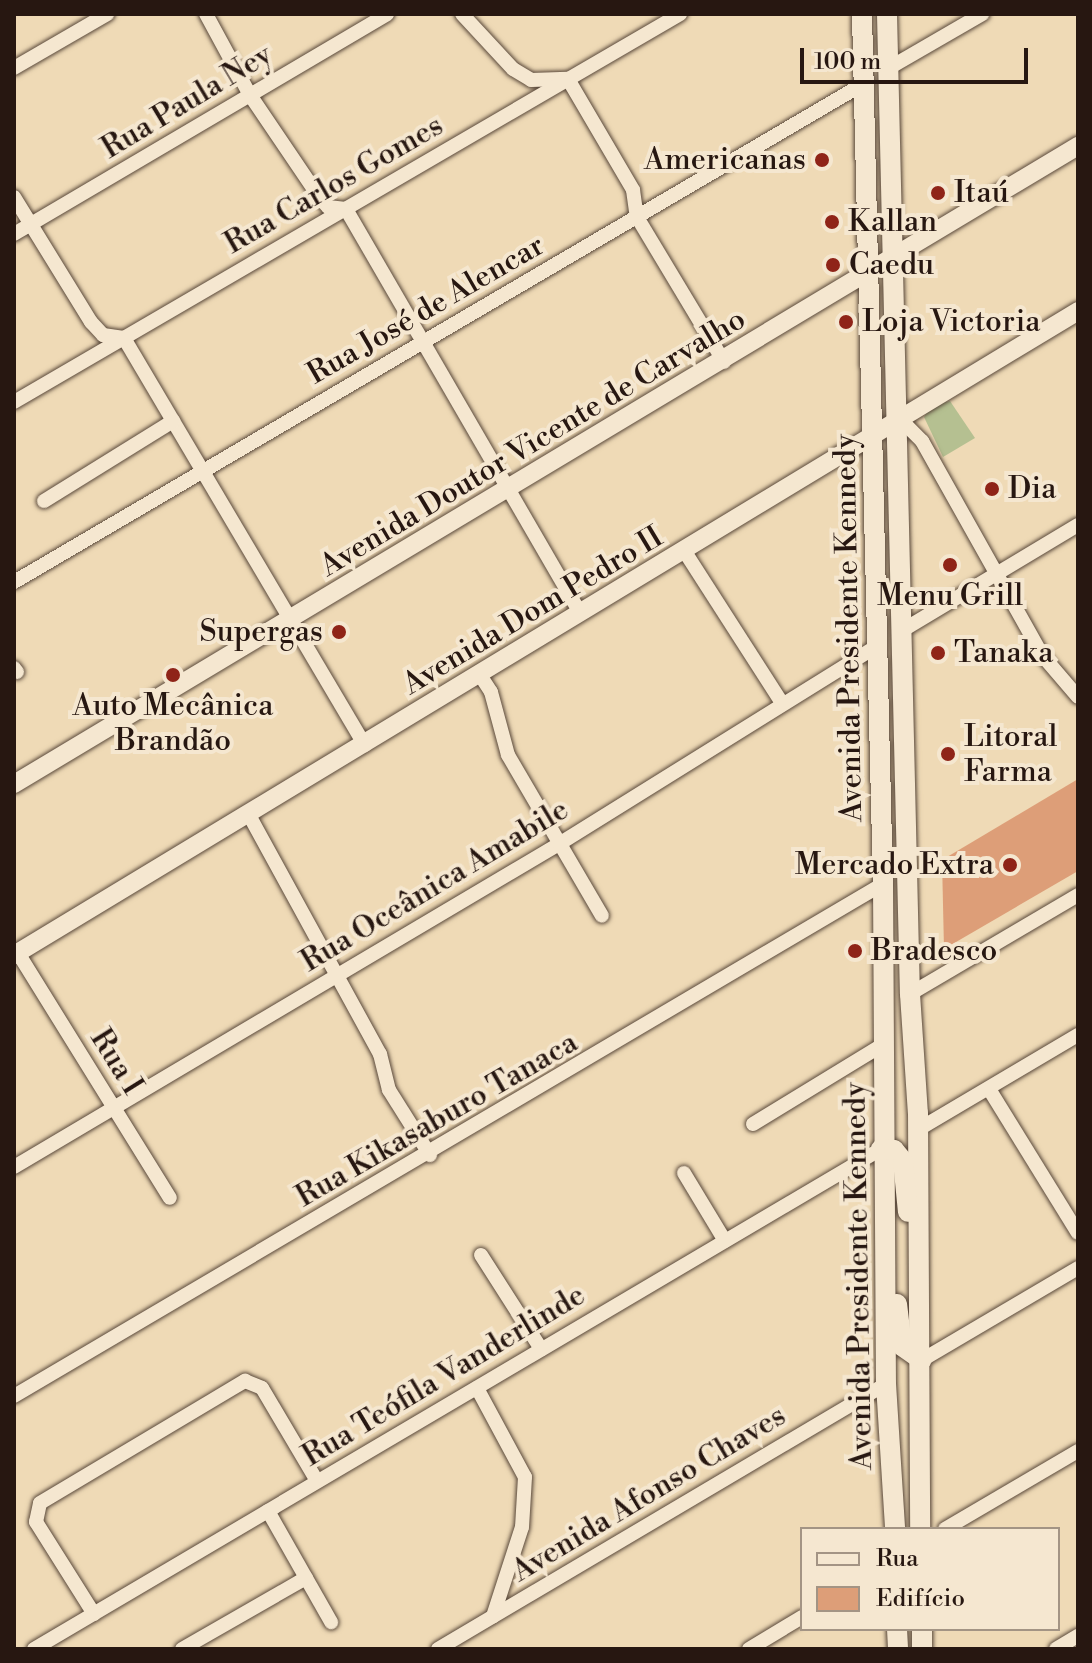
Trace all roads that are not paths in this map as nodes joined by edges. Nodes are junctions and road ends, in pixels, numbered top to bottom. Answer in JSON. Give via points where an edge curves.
{"nodes":[{"id":1,"x":107,"y":14,"type":"edge"},
{"id":2,"x":206,"y":14,"type":"edge"},
{"id":3,"x":387,"y":14,"type":"edge"},
{"id":4,"x":462,"y":14,"type":"edge"},
{"id":5,"x":680,"y":14,"type":"edge"},
{"id":6,"x":862,"y":14,"type":"edge"},
{"id":7,"x":887,"y":14,"type":"edge"},
{"id":8,"x":982,"y":14,"type":"edge"},
{"id":9,"x":14,"y":68,"type":"edge"},
{"id":10,"x":889,"y":68,"type":"junction"},
{"id":11,"x":568,"y":79,"type":"junction"},
{"id":12,"x":865,"y":83,"type":"junction"},
{"id":13,"x":250,"y":95,"type":"junction"},
{"id":14,"x":1078,"y":146,"type":"edge"},
{"id":15,"x":14,"y":197,"type":"edge"},
{"id":16,"x":346,"y":209,"type":"junction"},
{"id":17,"x":637,"y":217,"type":"junction"},
{"id":18,"x":28,"y":226,"type":"junction"},
{"id":19,"x":14,"y":234,"type":"edge"},
{"id":20,"x":896,"y":254,"type":"junction"},
{"id":21,"x":871,"y":274,"type":"junction"},
{"id":22,"x":1078,"y":311,"type":"edge"},
{"id":23,"x":124,"y":338,"type":"junction"},
{"id":24,"x":426,"y":340,"type":"junction"},
{"id":25,"x":724,"y":362,"type":"junction"},
{"id":26,"x":14,"y":402,"type":"edge"},
{"id":27,"x":899,"y":418,"type":"junction"},
{"id":28,"x":173,"y":421,"type":"junction"},
{"id":29,"x":875,"y":433,"type":"junction"},
{"id":30,"x":203,"y":471,"type":"junction"},
{"id":31,"x":510,"y":489,"type":"junction"},
{"id":32,"x":44,"y":501,"type":"dead end"},
{"id":33,"x":1078,"y":525,"type":"edge"},
{"id":34,"x":685,"y":552,"type":"junction"},
{"id":35,"x":995,"y":574,"type":"junction"},
{"id":36,"x":14,"y":582,"type":"edge"},
{"id":37,"x":580,"y":612,"type":"junction"},
{"id":38,"x":291,"y":620,"type":"junction"},
{"id":39,"x":903,"y":630,"type":"junction"},
{"id":40,"x":879,"y":645,"type":"junction"},
{"id":41,"x":480,"y":675,"type":"junction"},
{"id":42,"x":1078,"y":697,"type":"edge"},
{"id":43,"x":782,"y":703,"type":"junction"},
{"id":44,"x":365,"y":745,"type":"junction"},
{"id":45,"x":14,"y":784,"type":"edge"},
{"id":46,"x":249,"y":815,"type":"junction"},
{"id":47,"x":559,"y":844,"type":"junction"},
{"id":48,"x":883,"y":884,"type":"junction"},
{"id":49,"x":1078,"y":895,"type":"edge"},
{"id":50,"x":602,"y":916,"type":"dead end"},
{"id":51,"x":16,"y":954,"type":"edge"},
{"id":52,"x":334,"y":975,"type":"junction"},
{"id":53,"x":910,"y":994,"type":"junction"},
{"id":54,"x":1078,"y":1035,"type":"edge"},
{"id":55,"x":884,"y":1044,"type":"junction"},
{"id":56,"x":989,"y":1089,"type":"junction"},
{"id":57,"x":114,"y":1108,"type":"junction"},
{"id":58,"x":753,"y":1124,"type":"dead end"},
{"id":59,"x":919,"y":1129,"type":"junction"},
{"id":60,"x":881,"y":1149,"type":"junction"},
{"id":61,"x":430,"y":1155,"type":"junction"},
{"id":62,"x":14,"y":1167,"type":"edge"},
{"id":63,"x":684,"y":1173,"type":"dead end"},
{"id":64,"x":170,"y":1198,"type":"dead end"},
{"id":65,"x":1078,"y":1233,"type":"edge"},
{"id":66,"x":884,"y":1237,"type":"junction"},
{"id":67,"x":725,"y":1241,"type":"junction"},
{"id":68,"x":920,"y":1243,"type":"junction"},
{"id":69,"x":481,"y":1255,"type":"dead end"},
{"id":70,"x":1078,"y":1268,"type":"edge"},
{"id":71,"x":541,"y":1349,"type":"junction"},
{"id":72,"x":922,"y":1360,"type":"junction"},
{"id":73,"x":886,"y":1384,"type":"junction"},
{"id":74,"x":477,"y":1388,"type":"junction"},
{"id":75,"x":14,"y":1396,"type":"edge"},
{"id":76,"x":1078,"y":1451,"type":"edge"},
{"id":77,"x":317,"y":1481,"type":"junction"},
{"id":78,"x":268,"y":1511,"type":"junction"},
{"id":79,"x":895,"y":1527,"type":"edge"},
{"id":80,"x":920,"y":1527,"type":"edge"},
{"id":81,"x":948,"y":1527,"type":"edge"},
{"id":82,"x":306,"y":1578,"type":"junction"},
{"id":83,"x":94,"y":1614,"type":"junction"},
{"id":84,"x":493,"y":1616,"type":"junction"},
{"id":85,"x":800,"y":1618,"type":"edge"},
{"id":86,"x":331,"y":1622,"type":"dead end"},
{"id":87,"x":1078,"y":1636,"type":"edge"},
{"id":88,"x":34,"y":1649,"type":"edge"},
{"id":89,"x":182,"y":1649,"type":"edge"},
{"id":90,"x":438,"y":1649,"type":"edge"},
{"id":91,"x":749,"y":1649,"type":"edge"},
{"id":92,"x":1056,"y":1649,"type":"edge"}],
"edges":[{"from":1,"to":9,"type":"street"},
{"from":2,"to":13,"type":"street"},
{"from":3,"to":13,"type":"street","name":"Rua Paula Ney"},
{"from":4,"to":11,"type":"street","via":[[513,69],[531,80]]},
{"from":5,"to":11,"type":"street","name":"Rua Carlos Gomes"},
{"from":6,"to":12,"type":"main road","name":"Avenida Presidente Kennedy"},
{"from":7,"to":10,"type":"main road","name":"Avenida Presidente Kennedy"},
{"from":8,"to":10,"type":"street"},
{"from":10,"to":20,"type":"main road","name":"Avenida Presidente Kennedy"},
{"from":11,"to":16,"type":"street","name":"Rua Carlos Gomes"},
{"from":11,"to":17,"type":"street","via":[[633,190]]},
{"from":12,"to":17,"type":"street","name":"Rua José de Alencar"},
{"from":12,"to":21,"type":"main road","name":"Avenida Presidente Kennedy"},
{"from":13,"to":16,"type":"street","via":[[328,207]]},
{"from":13,"to":18,"type":"street","name":"Rua Paula Ney"},
{"from":14,"to":20,"type":"street","name":"Avenida Doutor Vicente de Carvalho"},
{"from":15,"to":18,"type":"street"},
{"from":16,"to":23,"type":"street","name":"Rua Carlos Gomes"},
{"from":16,"to":24,"type":"street"},
{"from":17,"to":24,"type":"street","name":"Rua José de Alencar"},
{"from":17,"to":25,"type":"street"},
{"from":18,"to":19,"type":"street","name":"Rua Paula Ney"},
{"from":18,"to":23,"type":"street","via":[[91,322],[103,335]]},
{"from":20,"to":21,"type":"street","name":"Avenida Doutor Vicente de Carvalho"},
{"from":20,"to":27,"type":"main road","name":"Avenida Presidente Kennedy"},
{"from":21,"to":25,"type":"street","name":"Avenida Doutor Vicente de Carvalho"},
{"from":21,"to":29,"type":"main road","name":"Avenida Presidente Kennedy"},
{"from":22,"to":27,"type":"street","name":"Avenida Dom Pedro II"},
{"from":23,"to":26,"type":"street","name":"Rua Carlos Gomes"},
{"from":23,"to":28,"type":"street"},
{"from":24,"to":30,"type":"street","name":"Rua José de Alencar"},
{"from":24,"to":31,"type":"street"},
{"from":25,"to":31,"type":"street","name":"Avenida Doutor Vicente de Carvalho"},
{"from":27,"to":29,"type":"street","name":"Avenida Dom Pedro II"},
{"from":27,"to":35,"type":"street","via":[[922,441]]},
{"from":27,"to":39,"type":"main road","name":"Avenida Presidente Kennedy"},
{"from":28,"to":30,"type":"street"},
{"from":28,"to":32,"type":"street"},
{"from":29,"to":34,"type":"street","name":"Avenida Dom Pedro II"},
{"from":29,"to":40,"type":"main road","name":"Avenida Presidente Kennedy"},
{"from":30,"to":36,"type":"street","name":"Rua José de Alencar"},
{"from":30,"to":38,"type":"street"},
{"from":31,"to":37,"type":"street"},
{"from":31,"to":38,"type":"street","name":"Avenida Doutor Vicente de Carvalho"},
{"from":33,"to":35,"type":"street"},
{"from":34,"to":37,"type":"street","name":"Avenida Dom Pedro II"},
{"from":34,"to":43,"type":"street"},
{"from":35,"to":39,"type":"street"},
{"from":35,"to":42,"type":"street","via":[[1042,655]]},
{"from":37,"to":41,"type":"street","name":"Avenida Dom Pedro II"},
{"from":38,"to":44,"type":"street"},
{"from":38,"to":45,"type":"street","name":"Avenida Doutor Vicente de Carvalho"},
{"from":39,"to":53,"type":"main road","name":"Avenida Presidente Kennedy"},
{"from":40,"to":43,"type":"street","name":"Rua Oceânica Amabile"},
{"from":40,"to":48,"type":"main road","name":"Avenida Presidente Kennedy"},
{"from":41,"to":44,"type":"street","name":"Avenida Dom Pedro II"},
{"from":41,"to":47,"type":"street","via":[[491,692],[504,747]]},
{"from":43,"to":47,"type":"street","name":"Rua Oceânica Amabile"},
{"from":44,"to":46,"type":"street","name":"Avenida Dom Pedro II"},
{"from":46,"to":51,"type":"street","name":"Avenida Dom Pedro II"},
{"from":46,"to":52,"type":"street"},
{"from":47,"to":50,"type":"street"},
{"from":47,"to":52,"type":"street","name":"Rua Oceânica Amabile"},
{"from":48,"to":55,"type":"main road","name":"Avenida Presidente Kennedy"},
{"from":48,"to":61,"type":"street","name":"Rua Kikasaburo Tanaca"},
{"from":49,"to":53,"type":"street"},
{"from":51,"to":57,"type":"street","name":"Rua I"},
{"from":52,"to":57,"type":"street","name":"Rua Oceânica Amabile"},
{"from":52,"to":61,"type":"street","via":[[380,1054],[389,1090]]},
{"from":53,"to":59,"type":"main road","name":"Avenida Presidente Kennedy"},
{"from":54,"to":56,"type":"street"},
{"from":55,"to":58,"type":"street"},
{"from":55,"to":60,"type":"main road","name":"Avenida Presidente Kennedy"},
{"from":56,"to":59,"type":"street"},
{"from":56,"to":65,"type":"street"},
{"from":57,"to":62,"type":"street","name":"Rua Oceânica Amabile"},
{"from":57,"to":64,"type":"street","name":"Rua I"},
{"from":59,"to":68,"type":"main road","name":"Avenida Presidente Kennedy"},
{"from":60,"to":66,"type":"main road","name":"Avenida Presidente Kennedy"},
{"from":60,"to":67,"type":"street","name":"Rua Teófila Vanderlinde"},
{"from":60,"to":68,"type":"main road","via":[[894,1150],[903,1161],[910,1232]]},
{"from":61,"to":75,"type":"street","name":"Rua Kikasaburo Tanaca"},
{"from":63,"to":67,"type":"street"},
{"from":66,"to":72,"type":"main road","via":[[902,1346]]},
{"from":66,"to":73,"type":"main road","name":"Avenida Presidente Kennedy"},
{"from":67,"to":71,"type":"street","name":"Rua Teófila Vanderlinde"},
{"from":68,"to":72,"type":"main road","name":"Avenida Presidente Kennedy"},
{"from":69,"to":71,"type":"street"},
{"from":70,"to":72,"type":"street"},
{"from":71,"to":74,"type":"street","name":"Rua Teófila Vanderlinde"},
{"from":72,"to":80,"type":"main road","name":"Avenida Presidente Kennedy"},
{"from":73,"to":79,"type":"main road","name":"Avenida Presidente Kennedy"},
{"from":73,"to":84,"type":"street","name":"Avenida Afonso Chaves"},
{"from":74,"to":77,"type":"street","name":"Rua Teófila Vanderlinde"},
{"from":74,"to":84,"type":"street","via":[[525,1477],[522,1527]]},
{"from":76,"to":81,"type":"street"},
{"from":77,"to":78,"type":"street","name":"Rua Teófila Vanderlinde"},
{"from":77,"to":83,"type":"street","via":[[254,1382],[40,1503],[35,1512]]},
{"from":78,"to":82,"type":"street"},
{"from":78,"to":83,"type":"street","name":"Rua Teófila Vanderlinde"},
{"from":82,"to":86,"type":"street"},
{"from":82,"to":89,"type":"street"},
{"from":83,"to":88,"type":"street","name":"Rua Teófila Vanderlinde"},
{"from":84,"to":90,"type":"street","name":"Avenida Afonso Chaves"},
{"from":85,"to":91,"type":"street"},
{"from":87,"to":92,"type":"street"}]}
